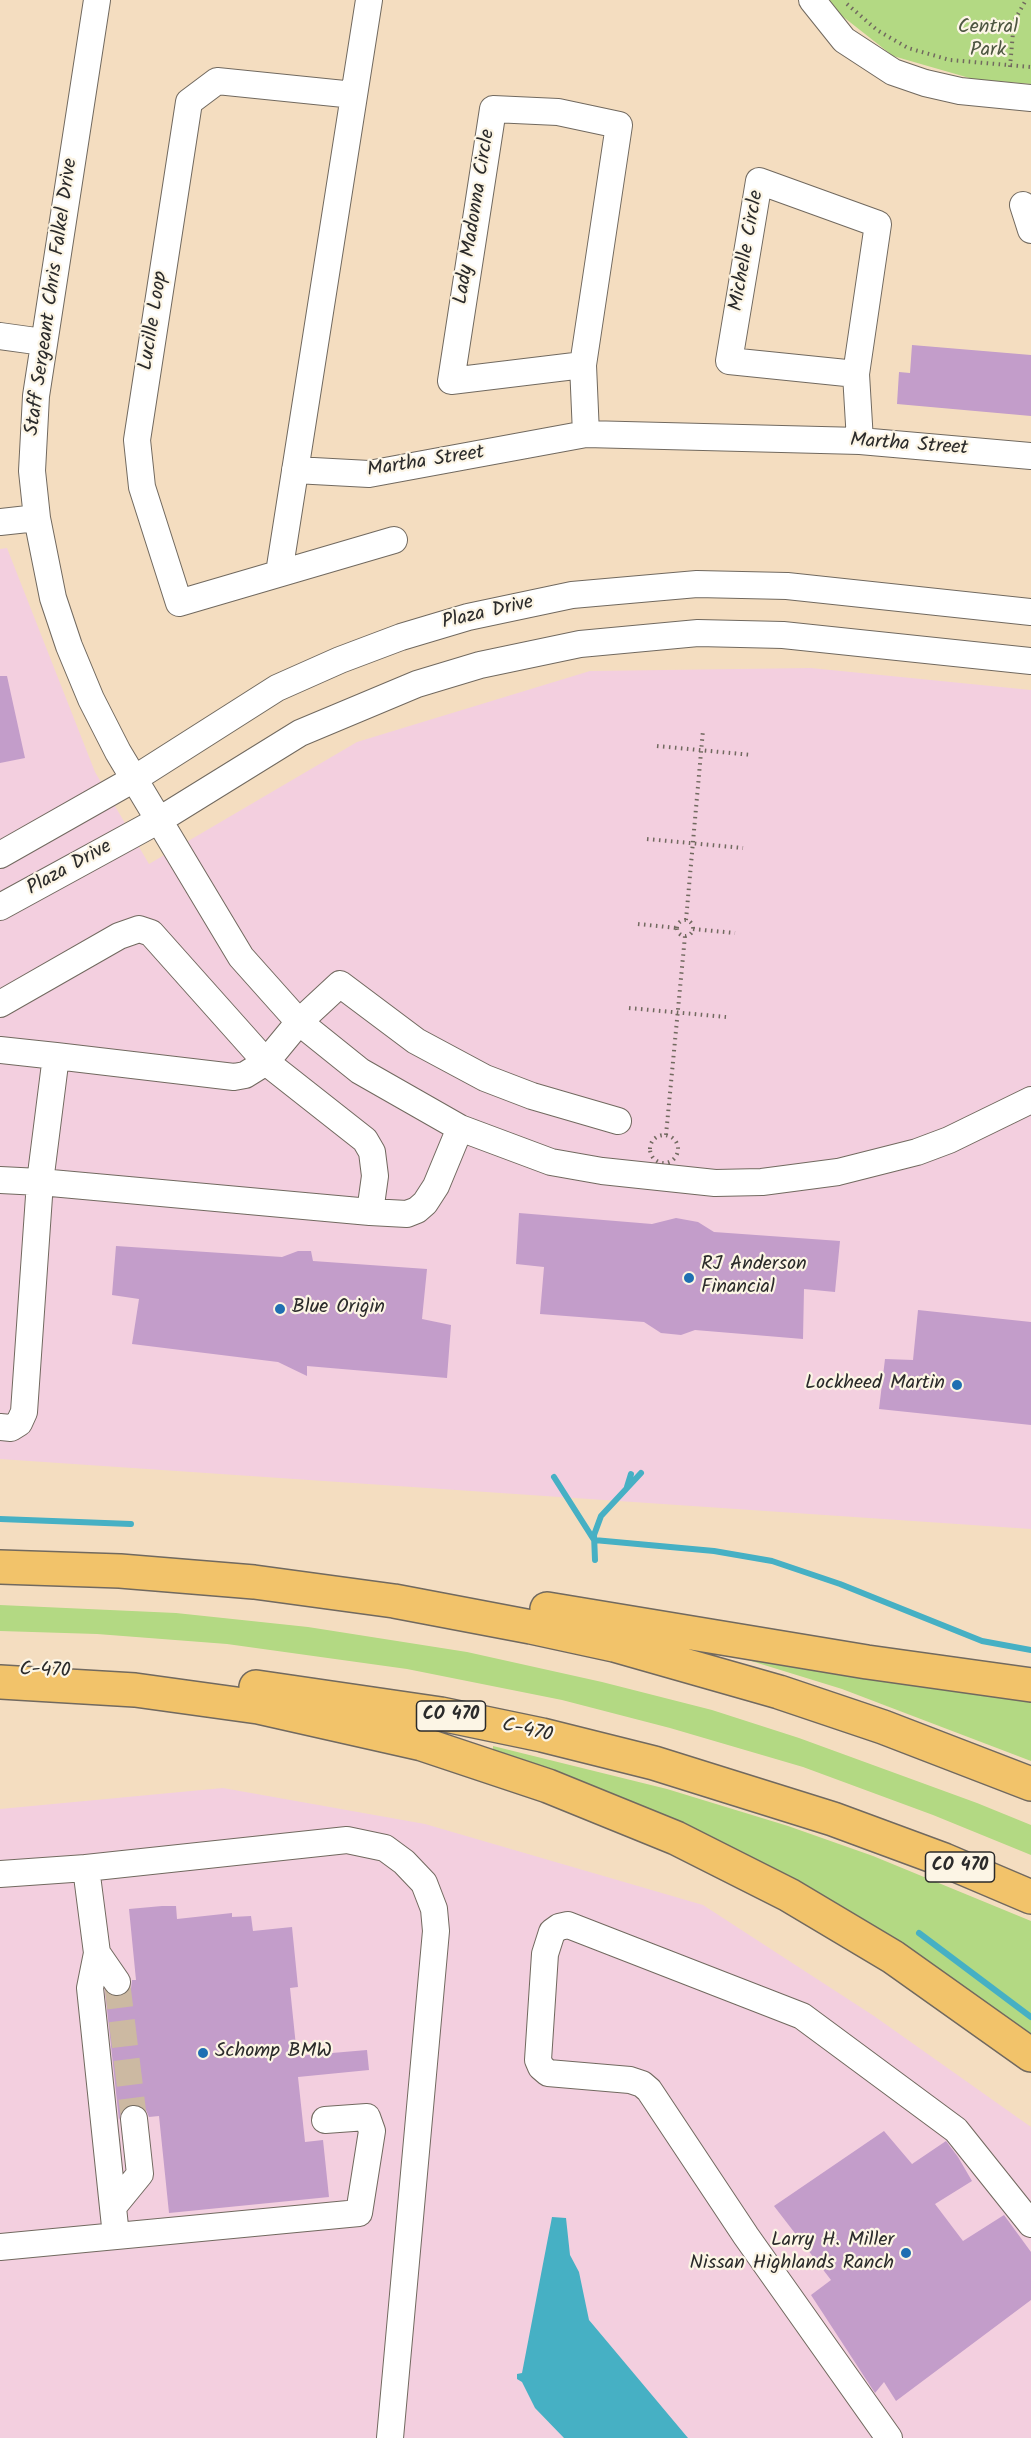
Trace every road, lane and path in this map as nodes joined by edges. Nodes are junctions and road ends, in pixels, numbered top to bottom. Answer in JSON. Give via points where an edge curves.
{"nodes":[{"id":1,"x":97,"y":0,"type":"edge"},
{"id":2,"x":369,"y":0,"type":"edge"},
{"id":3,"x":812,"y":0,"type":"edge"},
{"id":4,"x":843,"y":0,"type":"edge"},
{"id":5,"x":1026,"y":0,"type":"edge"},
{"id":6,"x":1010,"y":67,"type":"junction"},
{"id":7,"x":1031,"y":67,"type":"edge"},
{"id":8,"x":354,"y":95,"type":"junction"},
{"id":9,"x":1031,"y":98,"type":"edge"},
{"id":10,"x":1023,"y":205,"type":"dead end"},
{"id":11,"x":1031,"y":230,"type":"edge"},
{"id":12,"x":0,"y":336,"type":"edge"},
{"id":13,"x":43,"y":342,"type":"junction"},
{"id":14,"x":583,"y":365,"type":"junction"},
{"id":15,"x":856,"y":374,"type":"junction"},
{"id":16,"x":586,"y":434,"type":"junction"},
{"id":17,"x":860,"y":441,"type":"junction"},
{"id":18,"x":1031,"y":456,"type":"edge"},
{"id":19,"x":295,"y":470,"type":"junction"},
{"id":20,"x":36,"y":518,"type":"junction"},
{"id":21,"x":0,"y":522,"type":"edge"},
{"id":22,"x":394,"y":540,"type":"dead end"},
{"id":23,"x":279,"y":573,"type":"junction"},
{"id":24,"x":1031,"y":612,"type":"edge"},
{"id":25,"x":1031,"y":662,"type":"edge"},
{"id":26,"x":703,"y":729,"type":"dead end"},
{"id":27,"x":657,"y":746,"type":"dead end"},
{"id":28,"x":701,"y":750,"type":"junction"},
{"id":29,"x":752,"y":755,"type":"dead end"},
{"id":30,"x":134,"y":779,"type":"junction"},
{"id":31,"x":161,"y":819,"type":"junction"},
{"id":32,"x":647,"y":839,"type":"dead end"},
{"id":33,"x":693,"y":843,"type":"junction"},
{"id":34,"x":743,"y":848,"type":"dead end"},
{"id":35,"x":0,"y":855,"type":"edge"},
{"id":36,"x":0,"y":907,"type":"edge"},
{"id":37,"x":686,"y":921,"type":"junction"},
{"id":38,"x":638,"y":924,"type":"dead end"},
{"id":39,"x":677,"y":928,"type":"junction"},
{"id":40,"x":693,"y":929,"type":"junction"},
{"id":41,"x":735,"y":933,"type":"dead end"},
{"id":42,"x":685,"y":936,"type":"junction"},
{"id":43,"x":0,"y":1004,"type":"edge"},
{"id":44,"x":629,"y":1008,"type":"dead end"},
{"id":45,"x":678,"y":1013,"type":"junction"},
{"id":46,"x":726,"y":1017,"type":"dead end"},
{"id":47,"x":299,"y":1022,"type":"junction"},
{"id":48,"x":0,"y":1050,"type":"edge"},
{"id":49,"x":56,"y":1056,"type":"junction"},
{"id":50,"x":266,"y":1062,"type":"junction"},
{"id":51,"x":1031,"y":1100,"type":"edge"},
{"id":52,"x":618,"y":1121,"type":"dead end"},
{"id":53,"x":460,"y":1128,"type":"junction"},
{"id":54,"x":666,"y":1135,"type":"junction"},
{"id":55,"x":0,"y":1180,"type":"edge"},
{"id":56,"x":40,"y":1182,"type":"junction"},
{"id":57,"x":370,"y":1212,"type":"junction"},
{"id":58,"x":0,"y":1427,"type":"edge"},
{"id":59,"x":0,"y":1567,"type":"edge"},
{"id":60,"x":304,"y":1588,"type":"junction"},
{"id":61,"x":0,"y":1671,"type":"edge"},
{"id":62,"x":0,"y":1683,"type":"edge"},
{"id":63,"x":1031,"y":1685,"type":"edge"},
{"id":64,"x":1031,"y":1784,"type":"edge"},
{"id":65,"x":86,"y":1868,"type":"junction"},
{"id":66,"x":0,"y":1874,"type":"edge"},
{"id":67,"x":1031,"y":1897,"type":"edge"},
{"id":68,"x":97,"y":1953,"type":"junction"},
{"id":69,"x":117,"y":1982,"type":"tunnel mouth"},
{"id":70,"x":1031,"y":2055,"type":"edge"},
{"id":71,"x":134,"y":2119,"type":"tunnel mouth"},
{"id":72,"x":325,"y":2120,"type":"dead end"},
{"id":73,"x":113,"y":2207,"type":"junction"},
{"id":74,"x":1031,"y":2224,"type":"edge"},
{"id":75,"x":116,"y":2236,"type":"junction"},
{"id":76,"x":0,"y":2247,"type":"edge"},
{"id":77,"x":390,"y":2438,"type":"edge"},
{"id":78,"x":889,"y":2438,"type":"edge"}],
"edges":[{"from":1,"to":13,"type":"street","name":"Staff Sergeant Chris Falkel Drive"},
{"from":2,"to":8,"type":"street"},
{"from":3,"to":9,"type":"street","via":[[844,40],[892,72],[960,91]]},
{"from":4,"to":6,"type":"path","via":[[877,30],[908,48],[950,60]]},
{"from":5,"to":6,"type":"path","via":[[1014,21]]},
{"from":6,"to":7,"type":"path"},
{"from":8,"to":19,"type":"street"},
{"from":8,"to":23,"type":"street","name":"Lucille Loop","via":[[217,81],[189,102],[136,441],[142,487],[179,603]]},
{"from":10,"to":11,"type":"street"},
{"from":12,"to":13,"type":"street"},
{"from":13,"to":20,"type":"street","name":"Staff Sergeant Chris Falkel Drive","via":[[33,444]]},
{"from":14,"to":14,"type":"street","name":"Lady Madonna Circle","via":[[619,125],[558,112],[493,109],[451,381]]},
{"from":14,"to":16,"type":"street","name":"Lady Madonna Circle"},
{"from":15,"to":15,"type":"street","name":"Michelle Circle","via":[[878,224],[759,181],[729,361]]},
{"from":15,"to":17,"type":"street","name":"Michelle Circle"},
{"from":16,"to":17,"type":"street","name":"Martha Street"},
{"from":16,"to":19,"type":"street","name":"Martha Street","via":[[369,474]]},
{"from":17,"to":18,"type":"street","name":"Martha Street"},
{"from":19,"to":23,"type":"street"},
{"from":20,"to":21,"type":"street"},
{"from":20,"to":30,"type":"street","name":"Staff Sergeant Chris Falkel Drive","via":[[51,589],[69,646],[101,721]]},
{"from":22,"to":23,"type":"street","name":"Lucille Loop"},
{"from":24,"to":30,"type":"street","name":"Plaza Drive","via":[[787,586],[685,585],[573,595],[468,617],[339,660],[278,688]]},
{"from":25,"to":31,"type":"street","name":"Plaza Drive","via":[[783,635],[698,633],[580,644],[480,666],[359,706],[300,733]]},
{"from":26,"to":28,"type":"path"},
{"from":27,"to":28,"type":"path"},
{"from":28,"to":29,"type":"path"},
{"from":28,"to":33,"type":"path"},
{"from":30,"to":31,"type":"street","name":"Staff Sergeant Chris Falkel Drive"},
{"from":30,"to":35,"type":"street","name":"Plaza Drive"},
{"from":31,"to":36,"type":"street","name":"Plaza Drive"},
{"from":31,"to":47,"type":"street","name":"Staff Sergeant Chris Falkel Drive","via":[[241,957]]},
{"from":32,"to":33,"type":"path"},
{"from":33,"to":34,"type":"path"},
{"from":33,"to":37,"type":"path"},
{"from":37,"to":39,"type":"path"},
{"from":37,"to":40,"type":"path"},
{"from":38,"to":39,"type":"path"},
{"from":39,"to":42,"type":"path"},
{"from":40,"to":41,"type":"path"},
{"from":40,"to":42,"type":"path"},
{"from":42,"to":45,"type":"path"},
{"from":43,"to":50,"type":"street","via":[[139,928],[151,933]]},
{"from":44,"to":45,"type":"path"},
{"from":45,"to":46,"type":"path"},
{"from":45,"to":54,"type":"path"},
{"from":47,"to":50,"type":"street"},
{"from":47,"to":52,"type":"street","via":[[340,984],[416,1041],[485,1078]]},
{"from":47,"to":53,"type":"street","name":"Staff Sergeant Chris Falkel Drive","via":[[360,1071]]},
{"from":48,"to":49,"type":"street"},
{"from":49,"to":50,"type":"street","via":[[234,1077]]},
{"from":49,"to":56,"type":"street"},
{"from":50,"to":57,"type":"street","via":[[365,1140],[372,1152],[375,1176]]},
{"from":51,"to":53,"type":"street","name":"Staff Sergeant Chris Falkel Drive","via":[[984,1125],[917,1152],[838,1172],[762,1182],[715,1183],[551,1162]]},
{"from":53,"to":57,"type":"street","via":[[425,1203],[407,1214]]},
{"from":54,"to":54,"type":"path","via":[[654,1140],[650,1148],[652,1156],[663,1163],[678,1153],[677,1143]]},
{"from":55,"to":56,"type":"street"},
{"from":56,"to":57,"type":"street"},
{"from":56,"to":58,"type":"street","via":[[24,1412],[19,1423],[11,1428]]},
{"from":59,"to":60,"type":"highway","via":[[154,1574]]},
{"from":60,"to":63,"type":"highway","via":[[378,1581],[834,1657]]},
{"from":60,"to":64,"type":"highway","via":[[495,1619],[673,1661],[861,1719]]},
{"from":61,"to":67,"type":"highway","name":"C-470","number":"CO 470","via":[[106,1674],[262,1687],[512,1728],[654,1763],[800,1807]]},
{"from":62,"to":70,"type":"highway","via":[[135,1690],[258,1707],[422,1744],[548,1785],[676,1838],[789,1895],[893,1957]]},
{"from":65,"to":66,"type":"street"},
{"from":65,"to":68,"type":"street"},
{"from":65,"to":77,"type":"street","via":[[347,1840],[385,1848],[424,1883],[434,1909],[436,1931]]},
{"from":68,"to":69,"type":"street"},
{"from":68,"to":73,"type":"street","via":[[90,1988]]},
{"from":71,"to":73,"type":"street","via":[[140,2174]]},
{"from":72,"to":75,"type":"street","via":[[367,2117],[372,2131],[358,2213]]},
{"from":73,"to":75,"type":"street"},
{"from":74,"to":78,"type":"street","via":[[956,2130],[802,2016],[568,1925],[552,1932],[545,1954],[538,2060],[541,2067],[548,2073],[642,2084],[658,2100],[711,2184]]},
{"from":75,"to":76,"type":"street"}]}
